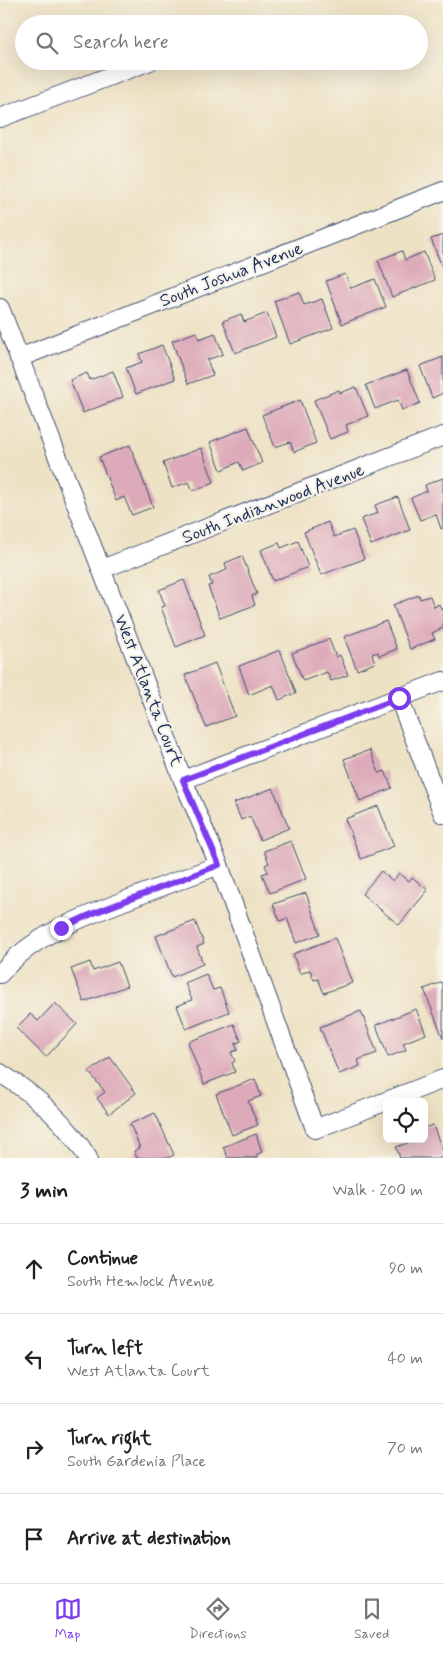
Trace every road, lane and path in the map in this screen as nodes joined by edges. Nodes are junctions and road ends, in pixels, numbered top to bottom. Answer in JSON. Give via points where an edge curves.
{"nodes":[{"id":1,"x":126,"y":70,"type":"edge"},
{"id":2,"x":0,"y":118,"type":"edge"},
{"id":3,"x":443,"y":191,"type":"edge"},
{"id":4,"x":0,"y":308,"type":"edge"},
{"id":5,"x":19,"y":358,"type":"junction"},
{"id":6,"x":443,"y":436,"type":"edge"},
{"id":7,"x":102,"y":569,"type":"junction"},
{"id":8,"x":443,"y":681,"type":"edge"},
{"id":9,"x":399,"y":698,"type":"junction"},
{"id":10,"x":183,"y":780,"type":"junction"},
{"id":11,"x":443,"y":814,"type":"edge"},
{"id":12,"x":219,"y":865,"type":"junction"},
{"id":13,"x":0,"y":974,"type":"edge"},
{"id":14,"x":0,"y":1073,"type":"edge"},
{"id":15,"x":443,"y":1079,"type":"edge"},
{"id":16,"x":88,"y":1158,"type":"edge"}],
"edges":[{"from":1,"to":2,"type":"street"},
{"from":3,"to":5,"type":"street","name":"South Joshua Avenue"},
{"from":4,"to":5,"type":"street","name":"West Atlanta Court"},
{"from":5,"to":7,"type":"street","name":"West Atlanta Court"},
{"from":6,"to":7,"type":"street","name":"South Indianwood Avenue"},
{"from":7,"to":10,"type":"street","name":"West Atlanta Court"},
{"from":8,"to":9,"type":"street"},
{"from":9,"to":10,"type":"street"},
{"from":9,"to":11,"type":"street"},
{"from":10,"to":12,"type":"street","name":"West Atlanta Court"},
{"from":12,"to":13,"type":"street","via":[[61,928],[29,948]]},
{"from":12,"to":15,"type":"street","name":"West Atlanta Court","via":[[315,1129]]},
{"from":14,"to":16,"type":"street","via":[[50,1110]]}]}
